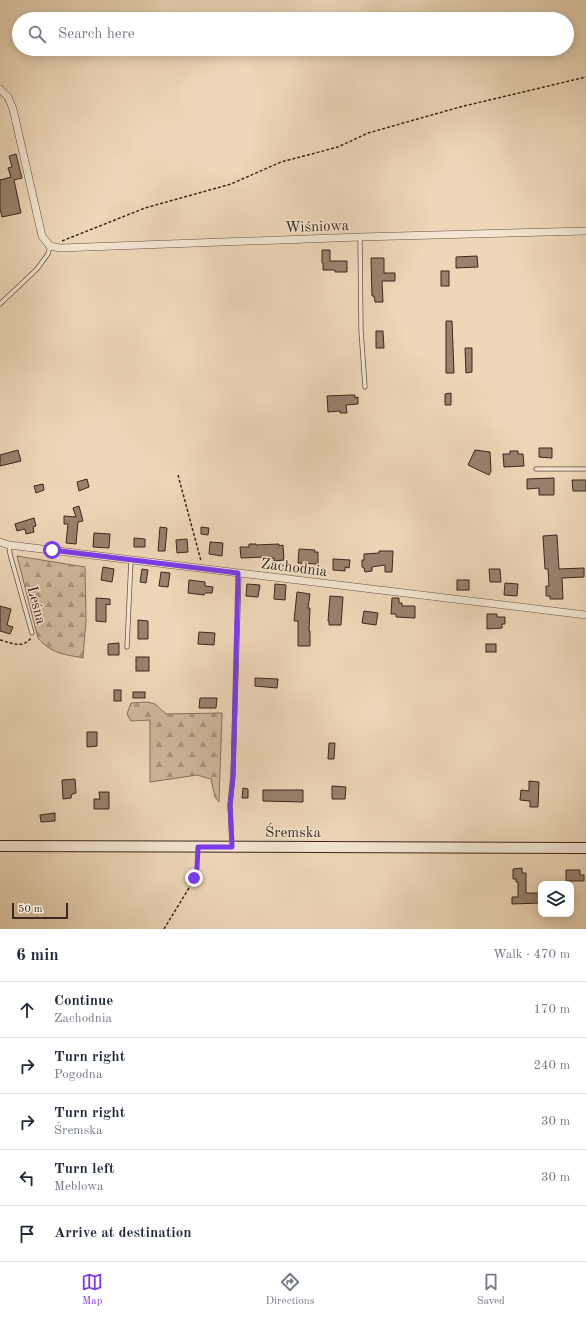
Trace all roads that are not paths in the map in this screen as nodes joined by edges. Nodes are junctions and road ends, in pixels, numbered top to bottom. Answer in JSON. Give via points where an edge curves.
{"nodes":[{"id":1,"x":0,"y":89,"type":"edge"},
{"id":2,"x":586,"y":231,"type":"edge"},
{"id":3,"x":360,"y":237,"type":"junction"},
{"id":4,"x":50,"y":246,"type":"junction"},
{"id":5,"x":0,"y":304,"type":"edge"},
{"id":6,"x":365,"y":387,"type":"dead end"},
{"id":7,"x":536,"y":469,"type":"dead end"},
{"id":8,"x":586,"y":469,"type":"edge"},
{"id":9,"x":0,"y":542,"type":"edge"},
{"id":10,"x":9,"y":545,"type":"junction"},
{"id":11,"x":131,"y":560,"type":"junction"},
{"id":12,"x":238,"y":573,"type":"junction"},
{"id":13,"x":586,"y":615,"type":"edge"},
{"id":14,"x":32,"y":633,"type":"road end"},
{"id":15,"x":127,"y":647,"type":"dead end"},
{"id":16,"x":0,"y":846,"type":"edge"},
{"id":17,"x":232,"y":847,"type":"junction"},
{"id":18,"x":586,"y":848,"type":"edge"}],
"edges":[{"from":1,"to":4,"type":"street","via":[[8,97],[13,109],[42,236]]},
{"from":2,"to":3,"type":"street","name":"Wiśniowa"},
{"from":3,"to":4,"type":"street","name":"Wiśniowa","via":[[60,248]]},
{"from":3,"to":6,"type":"lane","via":[[361,330]]},
{"from":4,"to":5,"type":"lane","via":[[48,254],[37,269]]},
{"from":7,"to":8,"type":"lane"},
{"from":9,"to":10,"type":"street","name":"Zachodnia"},
{"from":10,"to":11,"type":"street","name":"Zachodnia"},
{"from":10,"to":14,"type":"lane","name":"Leśna"},
{"from":11,"to":12,"type":"street","name":"Zachodnia"},
{"from":11,"to":15,"type":"lane"},
{"from":12,"to":13,"type":"street","name":"Zachodnia"},
{"from":12,"to":17,"type":"lane","via":[[230,805]]},
{"from":16,"to":17,"type":"main road","name":"Śremska"},
{"from":17,"to":18,"type":"main road","name":"Śremska"}]}
